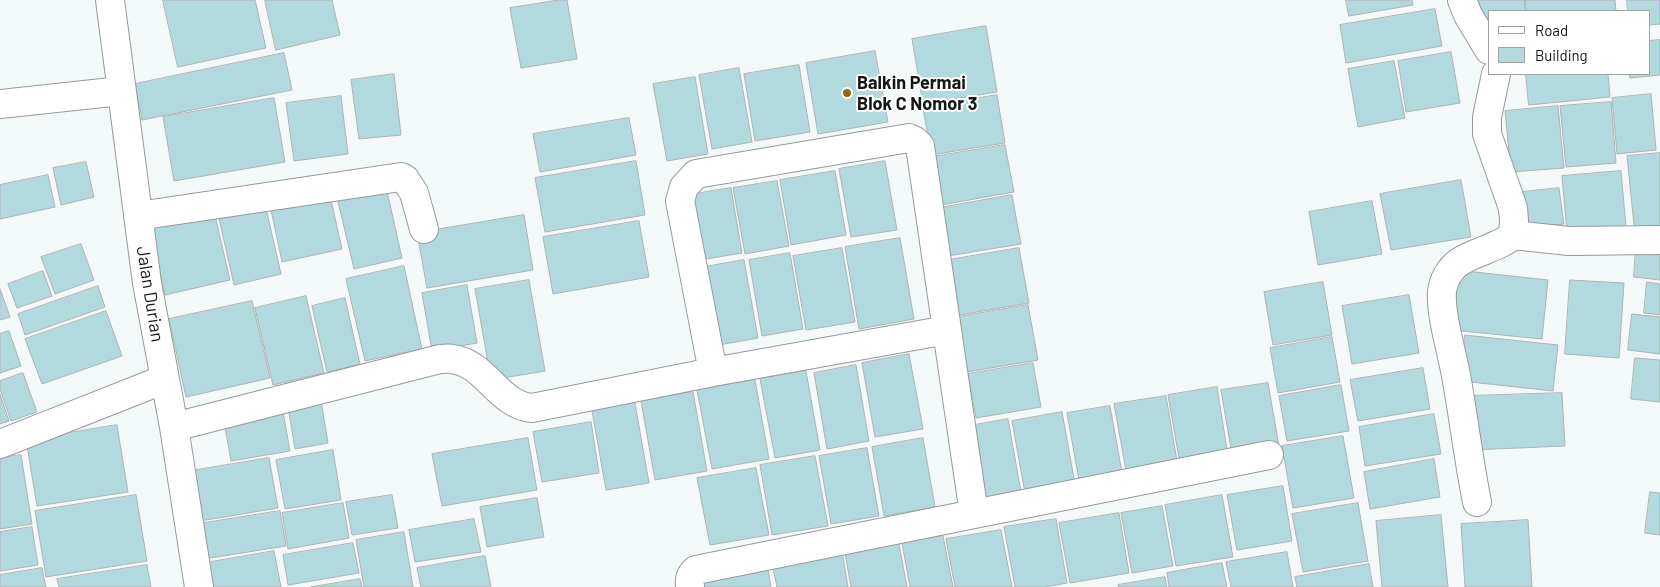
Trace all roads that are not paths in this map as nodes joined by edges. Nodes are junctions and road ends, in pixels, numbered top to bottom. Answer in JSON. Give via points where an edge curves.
{"nodes":[{"id":1,"x":110,"y":0,"type":"edge"},
{"id":2,"x":1462,"y":0,"type":"edge"},
{"id":3,"x":1488,"y":48,"type":"edge"},
{"id":4,"x":1496,"y":75,"type":"edge"},
{"id":5,"x":121,"y":91,"type":"junction"},
{"id":6,"x":0,"y":104,"type":"edge"},
{"id":7,"x":138,"y":216,"type":"junction"},
{"id":8,"x":424,"y":229,"type":"dead end"},
{"id":9,"x":1513,"y":234,"type":"junction"},
{"id":10,"x":1660,"y":240,"type":"edge"},
{"id":11,"x":947,"y":330,"type":"junction"},
{"id":12,"x":713,"y":372,"type":"junction"},
{"id":13,"x":164,"y":379,"type":"junction"},
{"id":14,"x":174,"y":427,"type":"junction"},
{"id":15,"x":0,"y":444,"type":"edge"},
{"id":16,"x":1269,"y":455,"type":"dead end"},
{"id":17,"x":1477,"y":502,"type":"dead end"},
{"id":18,"x":974,"y":514,"type":"junction"},
{"id":19,"x":199,"y":587,"type":"edge"},
{"id":20,"x":690,"y":587,"type":"edge"}],
"edges":[{"from":1,"to":5,"type":"street","name":"Jalan Durian"},
{"from":2,"to":3,"type":"street"},
{"from":4,"to":9,"type":"street","via":[[1487,134],[1513,208]]},
{"from":5,"to":6,"type":"street"},
{"from":5,"to":7,"type":"street","name":"Jalan Durian"},
{"from":7,"to":8,"type":"street","via":[[401,177],[414,192]]},
{"from":7,"to":13,"type":"street","name":"Jalan Durian"},
{"from":9,"to":10,"type":"street","via":[[1569,241]]},
{"from":9,"to":17,"type":"street","via":[[1506,241],[1452,268],[1442,291]]},
{"from":11,"to":12,"type":"street"},
{"from":11,"to":12,"type":"street","via":[[920,146],[915,141],[909,138],[696,174],[684,187],[680,201]]},
{"from":11,"to":18,"type":"street"},
{"from":12,"to":14,"type":"street","via":[[525,408],[505,397],[473,367],[452,359],[440,360]]},
{"from":13,"to":14,"type":"street","name":"Jalan Durian"},
{"from":13,"to":15,"type":"street"},
{"from":14,"to":19,"type":"street","name":"Jalan Durian"},
{"from":16,"to":18,"type":"street"},
{"from":18,"to":20,"type":"street","via":[[696,570],[689,580]]}]}
